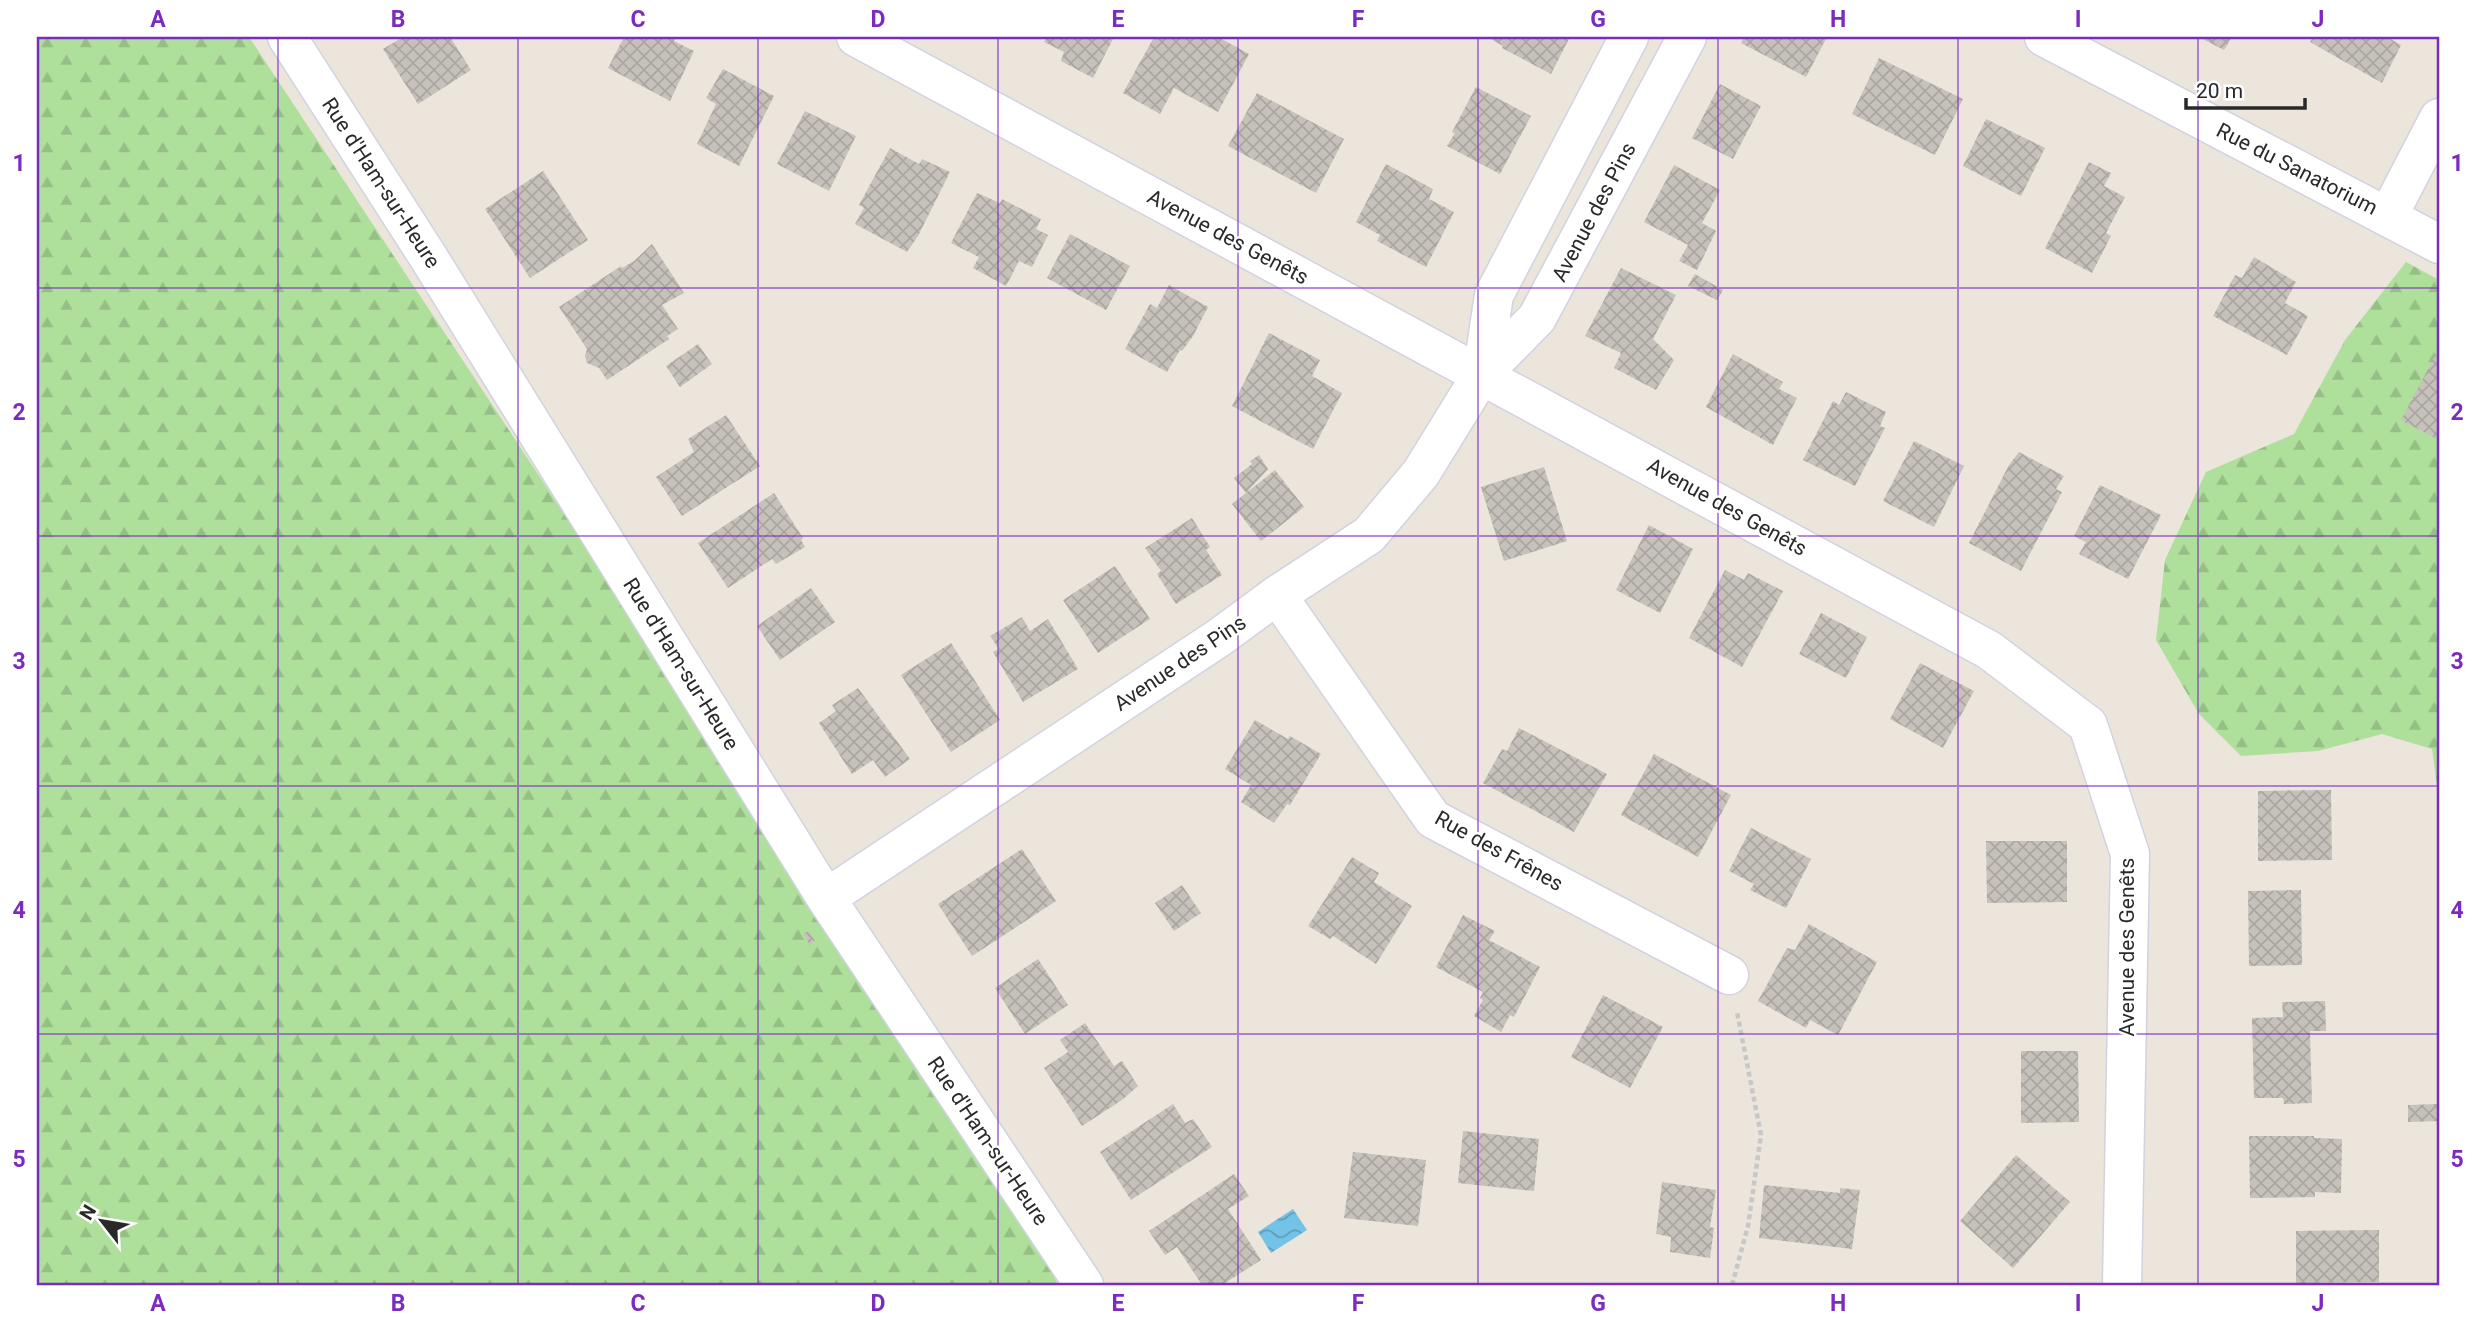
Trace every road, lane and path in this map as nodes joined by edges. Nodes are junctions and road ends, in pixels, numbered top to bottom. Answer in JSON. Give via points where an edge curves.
{"nodes":[{"id":1,"x":287,"y":37,"type":"edge"},
{"id":2,"x":856,"y":37,"type":"edge"},
{"id":3,"x":1629,"y":37,"type":"edge"},
{"id":4,"x":1687,"y":37,"type":"edge"},
{"id":5,"x":2044,"y":37,"type":"edge"},
{"id":6,"x":2439,"y":118,"type":"edge"},
{"id":7,"x":2388,"y":216,"type":"junction"},
{"id":8,"x":2439,"y":244,"type":"edge"},
{"id":9,"x":1482,"y":374,"type":"junction"},
{"id":10,"x":1277,"y":595,"type":"junction"},
{"id":11,"x":826,"y":898,"type":"junction"},
{"id":12,"x":1729,"y":975,"type":"joint"},
{"id":13,"x":1084,"y":1285,"type":"edge"},
{"id":14,"x":1732,"y":1285,"type":"edge"},
{"id":15,"x":2122,"y":1285,"type":"edge"}],
"edges":[{"from":1,"to":11,"type":"street","name":"Rue d'Ham-sur-Heure"},
{"from":2,"to":9,"type":"street","name":"Avenue des Genêts"},
{"from":3,"to":9,"type":"street","name":"Avenue des Pins","via":[[1494,295]]},
{"from":4,"to":9,"type":"street","name":"Avenue des Pins","via":[[1537,318]]},
{"from":5,"to":7,"type":"street","name":"Rue du Sanatorium"},
{"from":6,"to":7,"type":"street"},
{"from":7,"to":8,"type":"street","name":"Rue du Sanatorium"},
{"from":9,"to":10,"type":"street","name":"Avenue des Pins","via":[[1421,473],[1369,535]]},
{"from":9,"to":15,"type":"street","name":"Avenue des Genêts","via":[[1989,650],[2088,725],[2130,854]]},
{"from":10,"to":11,"type":"street","name":"Avenue des Pins"},
{"from":10,"to":12,"type":"street","name":"Rue des Frênes","via":[[1433,819]]},
{"from":11,"to":13,"type":"street","name":"Rue d'Ham-sur-Heure"},
{"from":12,"to":14,"type":"path","via":[[1761,1135],[1748,1226]]}]}
